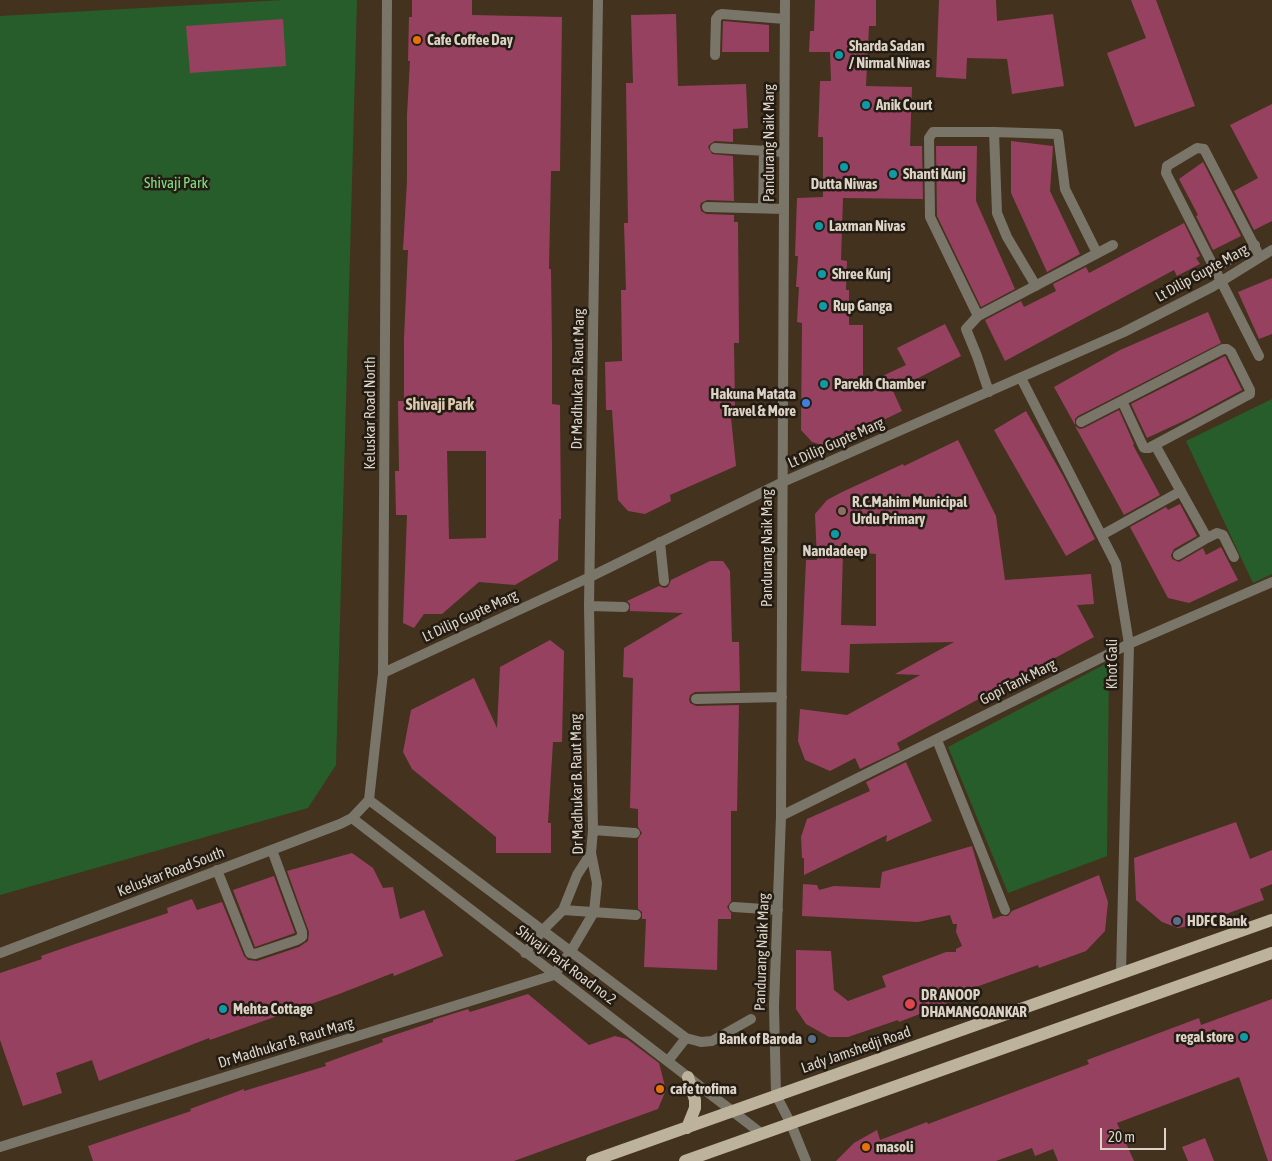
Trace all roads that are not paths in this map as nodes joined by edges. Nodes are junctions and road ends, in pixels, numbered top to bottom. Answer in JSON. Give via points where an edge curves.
{"nodes":[{"id":1,"x":387,"y":0,"type":"edge"},
{"id":2,"x":598,"y":0,"type":"edge"},
{"id":3,"x":785,"y":0,"type":"edge"},
{"id":4,"x":785,"y":19,"type":"junction"},
{"id":5,"x":715,"y":55,"type":"dead end"},
{"id":6,"x":994,"y":132,"type":"junction"},
{"id":7,"x":715,"y":148,"type":"dead end"},
{"id":8,"x":764,"y":150,"type":"junction"},
{"id":9,"x":784,"y":152,"type":"junction"},
{"id":10,"x":707,"y":207,"type":"dead end"},
{"id":11,"x":763,"y":208,"type":"junction"},
{"id":12,"x":784,"y":209,"type":"junction"},
{"id":13,"x":1113,"y":245,"type":"dead end"},
{"id":14,"x":1255,"y":245,"type":"junction"},
{"id":15,"x":1272,"y":250,"type":"edge"},
{"id":16,"x":1097,"y":253,"type":"junction"},
{"id":17,"x":1260,"y":257,"type":"junction"},
{"id":18,"x":1215,"y":268,"type":"junction"},
{"id":19,"x":1222,"y":281,"type":"junction"},
{"id":20,"x":1036,"y":286,"type":"junction"},
{"id":21,"x":978,"y":316,"type":"junction"},
{"id":22,"x":1258,"y":356,"type":"dead end"},
{"id":23,"x":1021,"y":378,"type":"junction"},
{"id":24,"x":989,"y":392,"type":"junction"},
{"id":25,"x":1122,"y":401,"type":"junction"},
{"id":26,"x":1081,"y":422,"type":"dead end"},
{"id":27,"x":1155,"y":445,"type":"junction"},
{"id":28,"x":783,"y":482,"type":"junction"},
{"id":29,"x":1181,"y":491,"type":"junction"},
{"id":30,"x":1102,"y":535,"type":"junction"},
{"id":31,"x":1207,"y":538,"type":"junction"},
{"id":32,"x":660,"y":542,"type":"junction"},
{"id":33,"x":1178,"y":554,"type":"dead end"},
{"id":34,"x":1234,"y":557,"type":"dead end"},
{"id":35,"x":590,"y":576,"type":"junction"},
{"id":36,"x":664,"y":581,"type":"dead end"},
{"id":37,"x":1272,"y":582,"type":"edge"},
{"id":38,"x":589,"y":606,"type":"junction"},
{"id":39,"x":624,"y":607,"type":"dead end"},
{"id":40,"x":1129,"y":644,"type":"junction"},
{"id":41,"x":383,"y":674,"type":"junction"},
{"id":42,"x":782,"y":697,"type":"junction"},
{"id":43,"x":696,"y":699,"type":"dead end"},
{"id":44,"x":937,"y":740,"type":"junction"},
{"id":45,"x":369,"y":800,"type":"junction"},
{"id":46,"x":781,"y":816,"type":"junction"},
{"id":47,"x":352,"y":818,"type":"junction"},
{"id":48,"x":593,"y":830,"type":"junction"},
{"id":49,"x":635,"y":833,"type":"dead end"},
{"id":50,"x":272,"y":850,"type":"junction"},
{"id":51,"x":591,"y":853,"type":"junction"},
{"id":52,"x":217,"y":870,"type":"junction"},
{"id":53,"x":734,"y":908,"type":"dead end"},
{"id":54,"x":563,"y":910,"type":"junction"},
{"id":55,"x":778,"y":910,"type":"junction"},
{"id":56,"x":1005,"y":910,"type":"dead end"},
{"id":57,"x":594,"y":912,"type":"junction"},
{"id":58,"x":636,"y":914,"type":"dead end"},
{"id":59,"x":1272,"y":920,"type":"edge"},
{"id":60,"x":543,"y":930,"type":"junction"},
{"id":61,"x":571,"y":951,"type":"junction"},
{"id":62,"x":0,"y":953,"type":"edge"},
{"id":63,"x":525,"y":953,"type":"junction"},
{"id":64,"x":1272,"y":953,"type":"edge"},
{"id":65,"x":1120,"y":973,"type":"junction"},
{"id":66,"x":554,"y":975,"type":"junction"},
{"id":67,"x":751,"y":1019,"type":"dead end"},
{"id":68,"x":686,"y":1038,"type":"junction"},
{"id":69,"x":668,"y":1062,"type":"junction"},
{"id":70,"x":688,"y":1077,"type":"junction"},
{"id":71,"x":776,"y":1095,"type":"junction"},
{"id":72,"x":732,"y":1111,"type":"junction"},
{"id":73,"x":791,"y":1124,"type":"junction"},
{"id":74,"x":687,"y":1128,"type":"junction"},
{"id":75,"x":762,"y":1134,"type":"junction"},
{"id":76,"x":0,"y":1147,"type":"edge"},
{"id":77,"x":592,"y":1161,"type":"edge"},
{"id":78,"x":685,"y":1161,"type":"edge"},
{"id":79,"x":806,"y":1161,"type":"edge"}],
"edges":[{"from":1,"to":41,"type":"street","name":"Keluskar Road North"},
{"from":2,"to":35,"type":"street","name":"Dr Madhukar B. Raut Marg"},
{"from":3,"to":4,"type":"street","name":"Pandurang Naik Marg"},
{"from":4,"to":5,"type":"street","via":[[719,15],[716,19]]},
{"from":4,"to":9,"type":"street","name":"Pandurang Naik Marg"},
{"from":6,"to":16,"type":"street","via":[[1058,134],[1065,189]]},
{"from":6,"to":20,"type":"street","via":[[997,213]]},
{"from":6,"to":21,"type":"street","via":[[933,132],[928,138],[930,217]]},
{"from":7,"to":8,"type":"street"},
{"from":8,"to":9,"type":"street"},
{"from":8,"to":11,"type":"street"},
{"from":9,"to":12,"type":"street","name":"Pandurang Naik Marg"},
{"from":10,"to":11,"type":"street"},
{"from":11,"to":12,"type":"street"},
{"from":12,"to":28,"type":"street","name":"Pandurang Naik Marg"},
{"from":13,"to":16,"type":"street"},
{"from":14,"to":17,"type":"street"},
{"from":14,"to":18,"type":"street"},
{"from":14,"to":18,"type":"street","via":[[1204,149],[1197,148],[1167,166],[1166,172]]},
{"from":15,"to":17,"type":"street","name":"Lt Dilip Gupte Marg"},
{"from":16,"to":20,"type":"street"},
{"from":17,"to":19,"type":"street","name":"Lt Dilip Gupte Marg"},
{"from":18,"to":19,"type":"street"},
{"from":19,"to":22,"type":"street"},
{"from":19,"to":23,"type":"street","name":"Lt Dilip Gupte Marg","via":[[1124,332]]},
{"from":20,"to":21,"type":"street"},
{"from":21,"to":24,"type":"street","via":[[966,330]]},
{"from":23,"to":24,"type":"street","name":"Lt Dilip Gupte Marg"},
{"from":23,"to":30,"type":"street","name":"Khot Gali"},
{"from":24,"to":28,"type":"street","name":"Lt Dilip Gupte Marg"},
{"from":25,"to":26,"type":"street"},
{"from":25,"to":27,"type":"street","via":[[1144,448]]},
{"from":25,"to":27,"type":"street","via":[[1223,349],[1231,352],[1250,394]]},
{"from":27,"to":29,"type":"street"},
{"from":28,"to":32,"type":"street","name":"Lt Dilip Gupte Marg"},
{"from":28,"to":42,"type":"street","name":"Pandurang Naik Marg"},
{"from":29,"to":30,"type":"street"},
{"from":29,"to":31,"type":"street"},
{"from":30,"to":40,"type":"street","name":"Khot Gali","via":[[1116,564]]},
{"from":31,"to":33,"type":"street"},
{"from":31,"to":34,"type":"street","via":[[1217,533],[1223,535]]},
{"from":32,"to":35,"type":"street","name":"Lt Dilip Gupte Marg"},
{"from":32,"to":36,"type":"street"},
{"from":35,"to":38,"type":"street","name":"Dr Madhukar B. Raut Marg"},
{"from":35,"to":41,"type":"street","name":"Lt Dilip Gupte Marg"},
{"from":37,"to":40,"type":"street","name":"Gopi Tank Marg"},
{"from":38,"to":39,"type":"street"},
{"from":38,"to":48,"type":"street","name":"Dr Madhukar B. Raut Marg"},
{"from":40,"to":44,"type":"street","name":"Gopi Tank Marg"},
{"from":40,"to":65,"type":"street","name":"Khot Gali"},
{"from":41,"to":45,"type":"street","name":"Keluskar Road North"},
{"from":42,"to":43,"type":"street"},
{"from":42,"to":46,"type":"street","name":"Pandurang Naik Marg"},
{"from":44,"to":46,"type":"street","name":"Gopi Tank Marg"},
{"from":44,"to":56,"type":"street"},
{"from":45,"to":47,"type":"street"},
{"from":45,"to":60,"type":"street"},
{"from":46,"to":55,"type":"street","name":"Pandurang Naik Marg"},
{"from":47,"to":50,"type":"street","name":"Keluskar Road South"},
{"from":47,"to":63,"type":"street","name":"Shivaji Park Road no.2"},
{"from":48,"to":49,"type":"street"},
{"from":48,"to":51,"type":"street","name":"Dr Madhukar B. Raut Marg"},
{"from":50,"to":52,"type":"street","name":"Keluskar Road South"},
{"from":50,"to":52,"type":"street","via":[[302,932],[302,937],[297,940],[250,953]]},
{"from":51,"to":54,"type":"street","via":[[577,875]]},
{"from":51,"to":57,"type":"street","name":"Dr Madhukar B. Raut Marg","via":[[597,883]]},
{"from":52,"to":62,"type":"street","name":"Keluskar Road South"},
{"from":53,"to":55,"type":"street"},
{"from":54,"to":57,"type":"street"},
{"from":54,"to":60,"type":"street"},
{"from":55,"to":71,"type":"street","name":"Pandurang Naik Marg","via":[[774,1006]]},
{"from":57,"to":58,"type":"street"},
{"from":57,"to":61,"type":"street","name":"Dr Madhukar B. Raut Marg"},
{"from":59,"to":65,"type":"main road","name":"Lady Jamshedji Road"},
{"from":60,"to":61,"type":"street"},
{"from":60,"to":63,"type":"street"},
{"from":61,"to":66,"type":"street","name":"Dr Madhukar B. Raut Marg"},
{"from":61,"to":68,"type":"street"},
{"from":63,"to":66,"type":"street","name":"Shivaji Park Road no.2"},
{"from":64,"to":73,"type":"main road"},
{"from":65,"to":71,"type":"main road","name":"Lady Jamshedji Road"},
{"from":66,"to":69,"type":"street","name":"Shivaji Park Road no.2"},
{"from":66,"to":76,"type":"street","name":"Dr Madhukar B. Raut Marg"},
{"from":67,"to":68,"type":"street","via":[[712,1041]]},
{"from":68,"to":69,"type":"street"},
{"from":69,"to":70,"type":"street","name":"Shivaji Park Road no.2"},
{"from":70,"to":72,"type":"street","name":"Shivaji Park Road no.2"},
{"from":70,"to":74,"type":"main road","via":[[695,1108]]},
{"from":71,"to":72,"type":"main road","name":"Lady Jamshedji Road"},
{"from":71,"to":73,"type":"street"},
{"from":72,"to":74,"type":"main road","name":"Lady Jamshedji Road"},
{"from":72,"to":75,"type":"street","name":"Shivaji Park Road no.2"},
{"from":73,"to":75,"type":"main road"},
{"from":73,"to":79,"type":"street"},
{"from":74,"to":77,"type":"main road","name":"Lady Jamshedji Road"},
{"from":75,"to":78,"type":"main road"}]}
